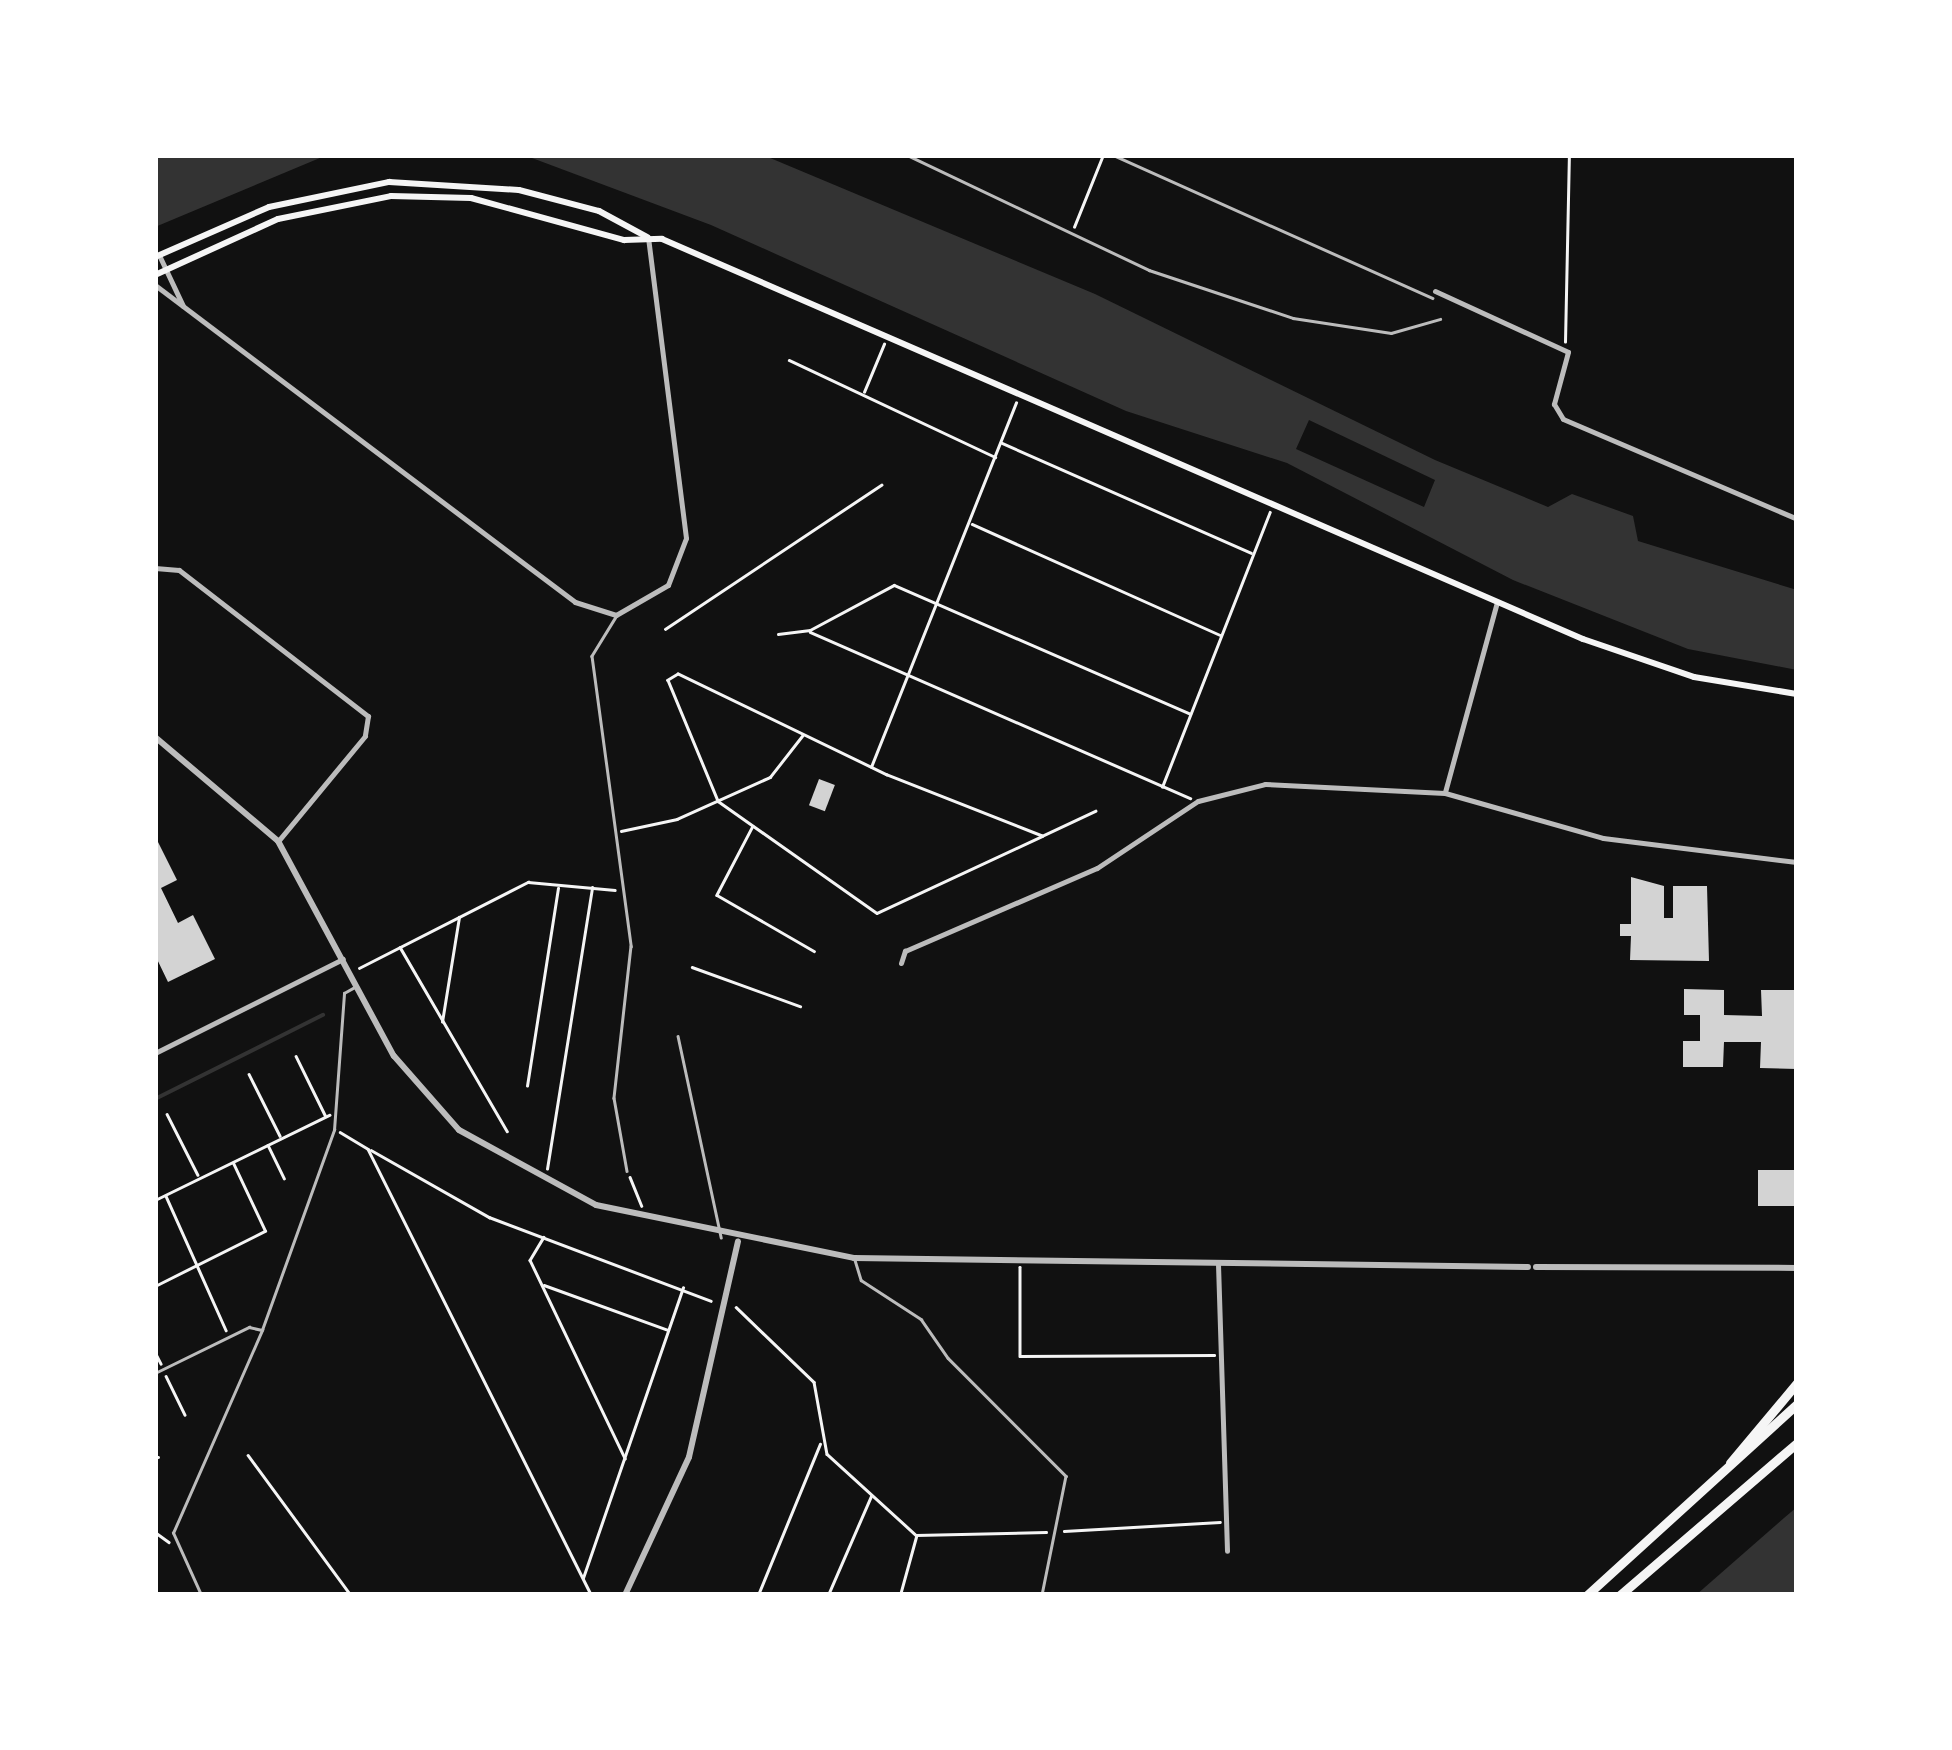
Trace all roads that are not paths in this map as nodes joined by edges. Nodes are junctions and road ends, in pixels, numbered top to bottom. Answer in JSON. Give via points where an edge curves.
{"nodes":[{"id":1,"x":906,"y":155,"type":"edge"},
{"id":2,"x":1113,"y":155,"type":"edge"},
{"id":3,"x":432,"y":182,"type":"junction"},
{"id":4,"x":431,"y":195,"type":"junction"},
{"id":5,"x":648,"y":238,"type":"junction"},
{"id":6,"x":157,"y":256,"type":"edge"},
{"id":7,"x":166,"y":270,"type":"junction"},
{"id":8,"x":155,"y":275,"type":"edge"},
{"id":9,"x":155,"y":285,"type":"edge"},
{"id":10,"x":1434,"y":294,"type":"joint"},
{"id":11,"x":184,"y":308,"type":"junction"},
{"id":12,"x":1440,"y":319,"type":"dead end"},
{"id":13,"x":1797,"y":518,"type":"edge"},
{"id":14,"x":155,"y":568,"type":"edge"},
{"id":15,"x":1496,"y":602,"type":"junction"},
{"id":16,"x":616,"y":616,"type":"junction"},
{"id":17,"x":1797,"y":694,"type":"edge"},
{"id":18,"x":155,"y":737,"type":"edge"},
{"id":19,"x":1445,"y":793,"type":"junction"},
{"id":20,"x":278,"y":841,"type":"junction"},
{"id":21,"x":1797,"y":862,"type":"edge"},
{"id":22,"x":343,"y":959,"type":"junction"},
{"id":23,"x":901,"y":962,"type":"dead end"},
{"id":24,"x":357,"y":986,"type":"junction"},
{"id":25,"x":678,"y":1036,"type":"dead end"},
{"id":26,"x":155,"y":1053,"type":"edge"},
{"id":27,"x":627,"y":1171,"type":"road end"},
{"id":28,"x":721,"y":1237,"type":"junction"},
{"id":29,"x":738,"y":1240,"type":"junction"},
{"id":30,"x":854,"y":1258,"type":"junction"},
{"id":31,"x":1218,"y":1264,"type":"junction"},
{"id":32,"x":1797,"y":1268,"type":"edge"},
{"id":33,"x":262,"y":1330,"type":"junction"},
{"id":34,"x":155,"y":1373,"type":"edge"},
{"id":35,"x":1797,"y":1383,"type":"edge"},
{"id":36,"x":1797,"y":1404,"type":"edge"},
{"id":37,"x":1797,"y":1442,"type":"edge"},
{"id":38,"x":1726,"y":1470,"type":"junction"},
{"id":39,"x":1226,"y":1551,"type":"dead end"},
{"id":40,"x":201,"y":1595,"type":"edge"},
{"id":41,"x":625,"y":1595,"type":"edge"},
{"id":42,"x":1042,"y":1595,"type":"edge"},
{"id":43,"x":1587,"y":1595,"type":"edge"},
{"id":44,"x":1620,"y":1595,"type":"edge"}],
"edges":[{"from":1,"to":12,"type":"lane","via":[[1072,233],[1293,318],[1391,333]]},
{"from":2,"to":10,"type":"lane"},
{"from":3,"to":4,"type":"lane"},
{"from":3,"to":5,"type":"main road","via":[[560,199]]},
{"from":3,"to":6,"type":"main road","via":[[320,194]]},
{"from":4,"to":5,"type":"main road","via":[[522,206],[624,240]]},
{"from":4,"to":7,"type":"main road","via":[[297,213]]},
{"from":5,"to":15,"type":"main road"},
{"from":5,"to":16,"type":"street","via":[[686,538],[668,585]]},
{"from":6,"to":7,"type":"street"},
{"from":7,"to":8,"type":"main road"},
{"from":7,"to":11,"type":"street"},
{"from":9,"to":11,"type":"street"},
{"from":10,"to":13,"type":"street","via":[[1564,348],[1558,416]]},
{"from":11,"to":16,"type":"street","via":[[575,602]]},
{"from":14,"to":20,"type":"street","via":[[179,570],[368,716],[365,736]]},
{"from":15,"to":17,"type":"main road","via":[[1649,664]]},
{"from":15,"to":19,"type":"street"},
{"from":16,"to":27,"type":"lane","via":[[592,656],[632,946],[614,1098]]},
{"from":18,"to":20,"type":"street"},
{"from":19,"to":21,"type":"street","via":[[1619,840]]},
{"from":19,"to":23,"type":"street","via":[[1292,782],[1198,801],[1097,868],[905,950]]},
{"from":20,"to":22,"type":"street"},
{"from":22,"to":24,"type":"street"},
{"from":22,"to":26,"type":"street"},
{"from":24,"to":28,"type":"street","via":[[394,1056],[459,1130],[546,1182],[640,1218]]},
{"from":24,"to":33,"type":"lane","via":[[344,993],[334,1130]]},
{"from":25,"to":28,"type":"lane"},
{"from":28,"to":29,"type":"street"},
{"from":29,"to":30,"type":"street"},
{"from":29,"to":41,"type":"street","via":[[685,1470]]},
{"from":30,"to":31,"type":"street"},
{"from":30,"to":42,"type":"lane","via":[[860,1280],[922,1319],[948,1358],[1066,1476]]},
{"from":31,"to":32,"type":"street"},
{"from":31,"to":39,"type":"street"},
{"from":33,"to":34,"type":"lane","via":[[229,1337]]},
{"from":33,"to":40,"type":"lane","via":[[174,1545]]},
{"from":35,"to":38,"type":"highway"},
{"from":36,"to":38,"type":"highway"},
{"from":37,"to":44,"type":"highway"},
{"from":38,"to":43,"type":"highway"}]}
